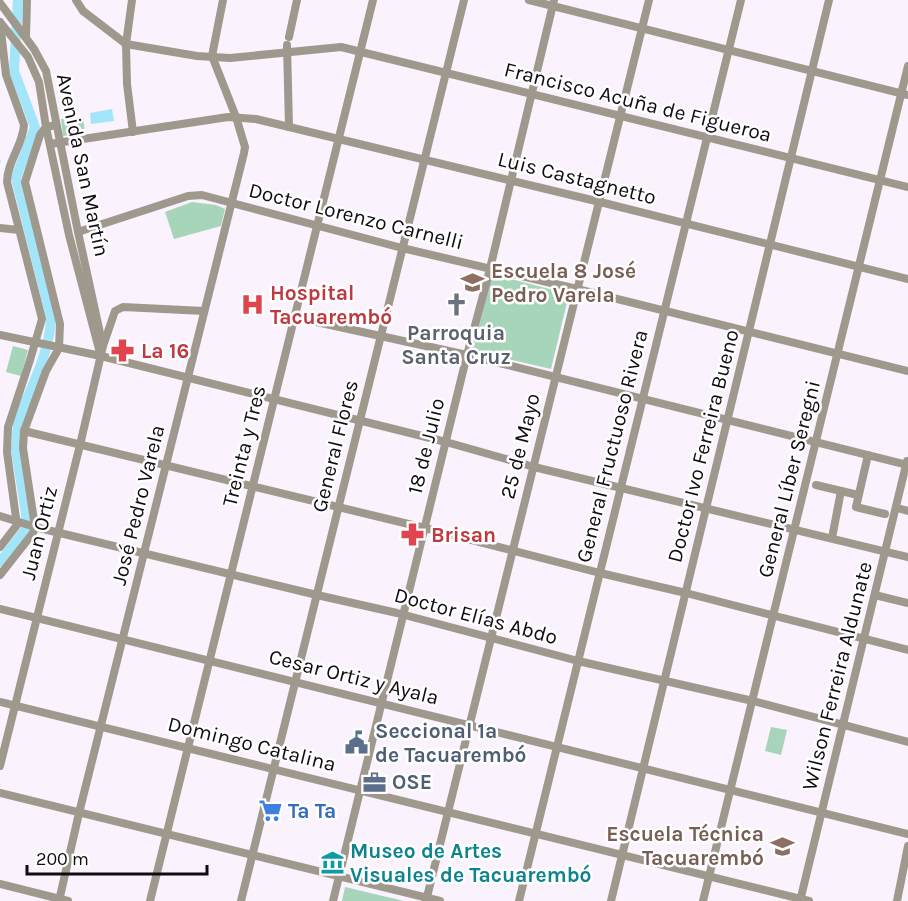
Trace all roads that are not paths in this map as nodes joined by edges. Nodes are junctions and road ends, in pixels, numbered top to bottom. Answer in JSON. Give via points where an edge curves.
{"nodes":[{"id":1,"x":27,"y":0,"type":"edge"},
{"id":2,"x":76,"y":0,"type":"edge"},
{"id":3,"x":132,"y":0,"type":"edge"},
{"id":4,"x":223,"y":0,"type":"edge"},
{"id":5,"x":297,"y":0,"type":"edge"},
{"id":6,"x":374,"y":0,"type":"edge"},
{"id":7,"x":464,"y":0,"type":"edge"},
{"id":8,"x":529,"y":0,"type":"edge"},
{"id":9,"x":649,"y":0,"type":"edge"},
{"id":10,"x":741,"y":0,"type":"edge"},
{"id":11,"x":829,"y":0,"type":"edge"},
{"id":12,"x":0,"y":3,"type":"edge"},
{"id":13,"x":553,"y":3,"type":"edge"},
{"id":14,"x":1,"y":23,"type":"edge"},
{"id":15,"x":643,"y":27,"type":"junction"},
{"id":16,"x":23,"y":34,"type":"junction"},
{"id":17,"x":126,"y":44,"type":"junction"},
{"id":18,"x":288,"y":44,"type":"junction"},
{"id":19,"x":729,"y":50,"type":"junction"},
{"id":20,"x":360,"y":51,"type":"junction"},
{"id":21,"x":212,"y":56,"type":"junction"},
{"id":22,"x":908,"y":66,"type":"edge"},
{"id":23,"x":813,"y":70,"type":"junction"},
{"id":24,"x":446,"y":73,"type":"junction"},
{"id":25,"x":531,"y":93,"type":"junction"},
{"id":26,"x":905,"y":94,"type":"edge"},
{"id":27,"x":236,"y":117,"type":"junction"},
{"id":28,"x":622,"y":117,"type":"junction"},
{"id":29,"x":56,"y":125,"type":"junction"},
{"id":30,"x":46,"y":127,"type":"junction"},
{"id":31,"x":289,"y":127,"type":"junction"},
{"id":32,"x":133,"y":132,"type":"junction"},
{"id":33,"x":708,"y":137,"type":"junction"},
{"id":34,"x":338,"y":139,"type":"junction"},
{"id":35,"x":59,"y":143,"type":"junction"},
{"id":36,"x":50,"y":144,"type":"junction"},
{"id":37,"x":791,"y":158,"type":"junction"},
{"id":38,"x":424,"y":159,"type":"junction"},
{"id":39,"x":510,"y":180,"type":"junction"},
{"id":40,"x":880,"y":180,"type":"junction"},
{"id":41,"x":908,"y":187,"type":"edge"},
{"id":42,"x":600,"y":202,"type":"junction"},
{"id":43,"x":231,"y":203,"type":"junction"},
{"id":44,"x":686,"y":224,"type":"junction"},
{"id":45,"x":317,"y":225,"type":"junction"},
{"id":46,"x":0,"y":228,"type":"edge"},
{"id":47,"x":19,"y":230,"type":"junction"},
{"id":48,"x":78,"y":232,"type":"junction"},
{"id":49,"x":770,"y":244,"type":"junction"},
{"id":50,"x":402,"y":248,"type":"junction"},
{"id":51,"x":859,"y":267,"type":"junction"},
{"id":52,"x":490,"y":268,"type":"junction"},
{"id":53,"x":908,"y":279,"type":"edge"},
{"id":54,"x":577,"y":289,"type":"junction"},
{"id":55,"x":664,"y":310,"type":"junction"},
{"id":56,"x":204,"y":311,"type":"junction"},
{"id":57,"x":294,"y":317,"type":"junction"},
{"id":58,"x":749,"y":331,"type":"junction"},
{"id":59,"x":0,"y":335,"type":"edge"},
{"id":60,"x":380,"y":336,"type":"junction"},
{"id":61,"x":37,"y":344,"type":"junction"},
{"id":62,"x":103,"y":346,"type":"junction"},
{"id":63,"x":57,"y":348,"type":"junction"},
{"id":64,"x":837,"y":354,"type":"junction"},
{"id":65,"x":467,"y":355,"type":"junction"},
{"id":66,"x":101,"y":356,"type":"junction"},
{"id":67,"x":908,"y":371,"type":"edge"},
{"id":68,"x":555,"y":378,"type":"junction"},
{"id":69,"x":188,"y":379,"type":"junction"},
{"id":70,"x":273,"y":400,"type":"junction"},
{"id":71,"x":642,"y":400,"type":"junction"},
{"id":72,"x":727,"y":420,"type":"junction"},
{"id":73,"x":360,"y":422,"type":"junction"},
{"id":74,"x":24,"y":431,"type":"junction"},
{"id":75,"x":446,"y":442,"type":"junction"},
{"id":76,"x":816,"y":442,"type":"junction"},
{"id":77,"x":80,"y":445,"type":"junction"},
{"id":78,"x":868,"y":455,"type":"junction"},
{"id":79,"x":908,"y":463,"type":"edge"},
{"id":80,"x":166,"y":466,"type":"junction"},
{"id":81,"x":534,"y":467,"type":"junction"},
{"id":82,"x":816,"y":485,"type":"dead end"},
{"id":83,"x":252,"y":487,"type":"junction"},
{"id":84,"x":621,"y":487,"type":"junction"},
{"id":85,"x":841,"y":491,"type":"junction"},
{"id":86,"x":858,"y":495,"type":"junction"},
{"id":87,"x":706,"y":507,"type":"junction"},
{"id":88,"x":338,"y":508,"type":"junction"},
{"id":89,"x":897,"y":508,"type":"junction"},
{"id":90,"x":908,"y":511,"type":"edge"},
{"id":91,"x":885,"y":514,"type":"dead end"},
{"id":92,"x":0,"y":516,"type":"edge"},
{"id":93,"x":26,"y":524,"type":"junction"},
{"id":94,"x":425,"y":528,"type":"junction"},
{"id":95,"x":795,"y":530,"type":"junction"},
{"id":96,"x":58,"y":532,"type":"junction"},
{"id":97,"x":832,"y":538,"type":"junction"},
{"id":98,"x":0,"y":547,"type":"edge"},
{"id":99,"x":513,"y":551,"type":"junction"},
{"id":100,"x":885,"y":552,"type":"junction"},
{"id":101,"x":145,"y":553,"type":"junction"},
{"id":102,"x":908,"y":558,"type":"edge"},
{"id":103,"x":231,"y":573,"type":"junction"},
{"id":104,"x":600,"y":573,"type":"junction"},
{"id":105,"x":0,"y":575,"type":"edge"},
{"id":106,"x":686,"y":593,"type":"junction"},
{"id":107,"x":317,"y":595,"type":"junction"},
{"id":108,"x":875,"y":595,"type":"junction"},
{"id":109,"x":908,"y":603,"type":"edge"},
{"id":110,"x":0,"y":609,"type":"edge"},
{"id":111,"x":404,"y":614,"type":"junction"},
{"id":112,"x":774,"y":616,"type":"junction"},
{"id":113,"x":37,"y":618,"type":"junction"},
{"id":114,"x":491,"y":638,"type":"junction"},
{"id":115,"x":123,"y":639,"type":"junction"},
{"id":116,"x":864,"y":639,"type":"junction"},
{"id":117,"x":908,"y":650,"type":"edge"},
{"id":118,"x":210,"y":660,"type":"junction"},
{"id":119,"x":578,"y":661,"type":"junction"},
{"id":120,"x":296,"y":681,"type":"junction"},
{"id":121,"x":664,"y":681,"type":"junction"},
{"id":122,"x":753,"y":701,"type":"junction"},
{"id":123,"x":0,"y":702,"type":"edge"},
{"id":124,"x":381,"y":704,"type":"junction"},
{"id":125,"x":15,"y":705,"type":"junction"},
{"id":126,"x":470,"y":725,"type":"junction"},
{"id":127,"x":101,"y":726,"type":"junction"},
{"id":128,"x":843,"y":726,"type":"junction"},
{"id":129,"x":908,"y":742,"type":"edge"},
{"id":130,"x":557,"y":747,"type":"junction"},
{"id":131,"x":188,"y":748,"type":"junction"},
{"id":132,"x":0,"y":766,"type":"edge"},
{"id":133,"x":643,"y":767,"type":"junction"},
{"id":134,"x":275,"y":768,"type":"junction"},
{"id":135,"x":361,"y":789,"type":"junction"},
{"id":136,"x":731,"y":790,"type":"junction"},
{"id":137,"x":0,"y":793,"type":"edge"},
{"id":138,"x":449,"y":812,"type":"junction"},
{"id":139,"x":79,"y":813,"type":"junction"},
{"id":140,"x":822,"y":813,"type":"junction"},
{"id":141,"x":167,"y":834,"type":"junction"},
{"id":142,"x":536,"y":834,"type":"junction"},
{"id":143,"x":908,"y":834,"type":"edge"},
{"id":144,"x":908,"y":846,"type":"edge"},
{"id":145,"x":623,"y":854,"type":"junction"},
{"id":146,"x":252,"y":856,"type":"junction"},
{"id":147,"x":710,"y":876,"type":"junction"},
{"id":148,"x":339,"y":877,"type":"junction"},
{"id":149,"x":0,"y":884,"type":"edge"},
{"id":150,"x":62,"y":900,"type":"edge"},
{"id":151,"x":426,"y":900,"type":"edge"},
{"id":152,"x":803,"y":900,"type":"edge"},
{"id":153,"x":150,"y":901,"type":"edge"},
{"id":154,"x":241,"y":901,"type":"edge"},
{"id":155,"x":333,"y":901,"type":"edge"},
{"id":156,"x":440,"y":901,"type":"edge"},
{"id":157,"x":519,"y":901,"type":"edge"},
{"id":158,"x":611,"y":901,"type":"edge"},
{"id":159,"x":704,"y":901,"type":"edge"},
{"id":160,"x":897,"y":901,"type":"edge"}],
"edges":[{"from":1,"to":16,"type":"street"},
{"from":2,"to":17,"type":"street","via":[[83,11]]},
{"from":3,"to":17,"type":"street"},
{"from":4,"to":21,"type":"street"},
{"from":5,"to":18,"type":"street"},
{"from":6,"to":20,"type":"street","name":"Treinta y Tres"},
{"from":7,"to":24,"type":"street","name":"General Flores"},
{"from":8,"to":13,"type":"street"},
{"from":9,"to":15,"type":"street","name":"25 de Mayo"},
{"from":10,"to":19,"type":"street","name":"General Fructuoso Rivera"},
{"from":11,"to":23,"type":"street","name":"Doctor Ivo Ferreira Bueno"},
{"from":12,"to":16,"type":"street","name":"Avenida San Martín"},
{"from":13,"to":15,"type":"street"},
{"from":13,"to":25,"type":"street","name":"18 de Julio"},
{"from":14,"to":30,"type":"street","name":"Avenida San Martín","via":[[28,57],[39,82]]},
{"from":14,"to":47,"type":"street","via":[[6,75],[24,125],[7,176]]},
{"from":15,"to":19,"type":"street"},
{"from":15,"to":28,"type":"street","name":"25 de Mayo"},
{"from":16,"to":29,"type":"street","name":"Avenida San Martín","via":[[46,71]]},
{"from":17,"to":21,"type":"street","name":"Francisco Acuña de Figueroa"},
{"from":17,"to":32,"type":"street"},
{"from":18,"to":20,"type":"street","name":"Francisco Acuña de Figueroa"},
{"from":18,"to":21,"type":"street","name":"Francisco Acuña de Figueroa","via":[[230,58]]},
{"from":18,"to":31,"type":"street"},
{"from":19,"to":23,"type":"street"},
{"from":19,"to":33,"type":"street","name":"General Fructuoso Rivera"},
{"from":20,"to":24,"type":"street","name":"Francisco Acuña de Figueroa"},
{"from":20,"to":34,"type":"street","name":"Treinta y Tres"},
{"from":21,"to":27,"type":"street","name":"José Pedro Varela"},
{"from":22,"to":26,"type":"street","name":"General Líber Seregni"},
{"from":23,"to":26,"type":"street"},
{"from":23,"to":37,"type":"street","name":"Doctor Ivo Ferreira Bueno"},
{"from":24,"to":25,"type":"street","name":"Francisco Acuña de Figueroa"},
{"from":24,"to":38,"type":"street","name":"General Flores"},
{"from":25,"to":28,"type":"street","name":"Francisco Acuña de Figueroa"},
{"from":25,"to":39,"type":"street","name":"18 de Julio"},
{"from":26,"to":40,"type":"street","name":"General Líber Seregni"},
{"from":27,"to":31,"type":"street","name":"Luis Castagnetto"},
{"from":27,"to":32,"type":"street","name":"Luis Castagnetto"},
{"from":27,"to":43,"type":"street","name":"José Pedro Varela","via":[[244,147]]},
{"from":28,"to":33,"type":"street","name":"Francisco Acuña de Figueroa"},
{"from":28,"to":42,"type":"street","name":"25 de Mayo"},
{"from":29,"to":30,"type":"street"},
{"from":29,"to":35,"type":"street","name":"Avenida San Martín"},
{"from":30,"to":36,"type":"street","name":"Avenida San Martín"},
{"from":30,"to":63,"type":"street","via":[[25,182],[59,317]]},
{"from":31,"to":34,"type":"street","name":"Luis Castagnetto"},
{"from":32,"to":35,"type":"street","name":"Luis Castagnetto"},
{"from":33,"to":37,"type":"street","name":"Francisco Acuña de Figueroa"},
{"from":33,"to":44,"type":"street","name":"General Fructuoso Rivera"},
{"from":34,"to":38,"type":"street","name":"Luis Castagnetto"},
{"from":34,"to":45,"type":"street","name":"Treinta y Tres"},
{"from":35,"to":36,"type":"street","name":"Luis Castagnetto"},
{"from":35,"to":48,"type":"street","name":"Avenida San Martín"},
{"from":36,"to":66,"type":"street","name":"Avenida San Martín"},
{"from":37,"to":40,"type":"street","name":"Francisco Acuña de Figueroa"},
{"from":37,"to":49,"type":"street","name":"Doctor Ivo Ferreira Bueno"},
{"from":38,"to":39,"type":"street","name":"Luis Castagnetto"},
{"from":38,"to":50,"type":"street","name":"General Flores"},
{"from":39,"to":42,"type":"street","name":"Luis Castagnetto"},
{"from":39,"to":52,"type":"street","name":"18 de Julio"},
{"from":40,"to":41,"type":"street","name":"Francisco Acuña de Figueroa"},
{"from":40,"to":51,"type":"street","name":"General Líber Seregni"},
{"from":42,"to":44,"type":"street","name":"Luis Castagnetto"},
{"from":42,"to":54,"type":"street","name":"25 de Mayo"},
{"from":43,"to":45,"type":"street","name":"Doctor Lorenzo Carnelli"},
{"from":43,"to":48,"type":"street","name":"Doctor Lorenzo Carnelli","via":[[195,195]]},
{"from":43,"to":56,"type":"street","name":"José Pedro Varela"},
{"from":44,"to":49,"type":"street","name":"Luis Castagnetto"},
{"from":44,"to":55,"type":"street","name":"General Fructuoso Rivera"},
{"from":45,"to":50,"type":"street","name":"Doctor Lorenzo Carnelli"},
{"from":45,"to":57,"type":"street","name":"Treinta y Tres"},
{"from":46,"to":47,"type":"street"},
{"from":47,"to":61,"type":"street","via":[[42,319]]},
{"from":48,"to":62,"type":"street","name":"Avenida San Martín"},
{"from":49,"to":51,"type":"street","name":"Luis Castagnetto"},
{"from":49,"to":58,"type":"street","name":"Doctor Ivo Ferreira Bueno"},
{"from":50,"to":52,"type":"street","name":"Doctor Lorenzo Carnelli"},
{"from":50,"to":60,"type":"street","name":"General Flores"},
{"from":51,"to":53,"type":"street","name":"Luis Castagnetto"},
{"from":51,"to":64,"type":"street","name":"General Líber Seregni"},
{"from":52,"to":54,"type":"street","name":"Doctor Lorenzo Carnelli"},
{"from":52,"to":65,"type":"street","name":"18 de Julio"},
{"from":54,"to":55,"type":"street","name":"Doctor Lorenzo Carnelli"},
{"from":54,"to":68,"type":"street","name":"25 de Mayo"},
{"from":55,"to":58,"type":"street","name":"Doctor Lorenzo Carnelli"},
{"from":55,"to":71,"type":"street","name":"General Fructuoso Rivera"},
{"from":56,"to":62,"type":"street","name":"Juan Ortiz","via":[[123,307],[115,310]]},
{"from":56,"to":69,"type":"street","name":"José Pedro Varela"},
{"from":57,"to":60,"type":"street"},
{"from":57,"to":70,"type":"street","name":"Treinta y Tres"},
{"from":58,"to":64,"type":"street","name":"Doctor Lorenzo Carnelli"},
{"from":58,"to":72,"type":"street","name":"Doctor Ivo Ferreira Bueno"},
{"from":59,"to":61,"type":"street"},
{"from":60,"to":65,"type":"street"},
{"from":60,"to":73,"type":"street","name":"General Flores"},
{"from":61,"to":63,"type":"street"},
{"from":61,"to":93,"type":"street","via":[[8,428],[8,452]]},
{"from":62,"to":66,"type":"street","name":"Juan Ortiz"},
{"from":63,"to":66,"type":"street"},
{"from":63,"to":74,"type":"street"},
{"from":64,"to":67,"type":"street","name":"Doctor Lorenzo Carnelli"},
{"from":64,"to":76,"type":"street","name":"General Líber Seregni"},
{"from":65,"to":68,"type":"street"},
{"from":65,"to":75,"type":"street","name":"18 de Julio"},
{"from":66,"to":69,"type":"street"},
{"from":66,"to":77,"type":"street","name":"Juan Ortiz"},
{"from":68,"to":71,"type":"street"},
{"from":68,"to":81,"type":"street","name":"25 de Mayo"},
{"from":69,"to":70,"type":"street"},
{"from":69,"to":80,"type":"street","name":"José Pedro Varela"},
{"from":70,"to":73,"type":"street"},
{"from":70,"to":83,"type":"street","name":"Treinta y Tres"},
{"from":71,"to":72,"type":"street"},
{"from":71,"to":84,"type":"street","name":"General Fructuoso Rivera"},
{"from":72,"to":76,"type":"street"},
{"from":72,"to":87,"type":"street","name":"Doctor Ivo Ferreira Bueno"},
{"from":73,"to":75,"type":"street"},
{"from":73,"to":88,"type":"street","name":"General Flores"},
{"from":74,"to":77,"type":"street"},
{"from":74,"to":93,"type":"street"},
{"from":75,"to":81,"type":"street"},
{"from":75,"to":94,"type":"street","name":"18 de Julio"},
{"from":76,"to":78,"type":"street"},
{"from":76,"to":95,"type":"street","name":"General Líber Seregni"},
{"from":77,"to":80,"type":"street"},
{"from":77,"to":96,"type":"street","name":"Juan Ortiz"},
{"from":78,"to":79,"type":"street"},
{"from":78,"to":86,"type":"street"},
{"from":79,"to":89,"type":"street","name":"Wilson Ferreira Aldunate"},
{"from":80,"to":83,"type":"street"},
{"from":80,"to":101,"type":"street","name":"José Pedro Varela"},
{"from":81,"to":84,"type":"street"},
{"from":81,"to":99,"type":"street","name":"25 de Mayo"},
{"from":82,"to":85,"type":"street"},
{"from":83,"to":88,"type":"street"},
{"from":83,"to":103,"type":"street","name":"Treinta y Tres"},
{"from":84,"to":87,"type":"street"},
{"from":84,"to":104,"type":"street","name":"General Fructuoso Rivera"},
{"from":85,"to":86,"type":"street"},
{"from":85,"to":97,"type":"street"},
{"from":86,"to":91,"type":"street","via":[[856,507]]},
{"from":87,"to":95,"type":"street"},
{"from":87,"to":106,"type":"street","name":"Doctor Ivo Ferreira Bueno"},
{"from":88,"to":94,"type":"street"},
{"from":88,"to":107,"type":"street","name":"General Flores"},
{"from":89,"to":90,"type":"street"},
{"from":89,"to":100,"type":"street","name":"Wilson Ferreira Aldunate"},
{"from":92,"to":93,"type":"street","name":"Doctor Elías Abdo"},
{"from":93,"to":96,"type":"street","name":"Doctor Elías Abdo"},
{"from":93,"to":98,"type":"street"},
{"from":93,"to":105,"type":"street","via":[[33,533]]},
{"from":94,"to":99,"type":"street"},
{"from":94,"to":111,"type":"street","name":"18 de Julio"},
{"from":95,"to":97,"type":"street"},
{"from":95,"to":112,"type":"street","name":"General Líber Seregni"},
{"from":96,"to":101,"type":"street","name":"Doctor Elías Abdo"},
{"from":96,"to":113,"type":"street","name":"Juan Ortiz"},
{"from":97,"to":100,"type":"street"},
{"from":99,"to":104,"type":"street"},
{"from":99,"to":114,"type":"street","name":"25 de Mayo"},
{"from":100,"to":102,"type":"street"},
{"from":100,"to":108,"type":"street","name":"Wilson Ferreira Aldunate"},
{"from":101,"to":103,"type":"street","name":"Doctor Elías Abdo"},
{"from":101,"to":115,"type":"street","name":"José Pedro Varela"},
{"from":103,"to":107,"type":"street","name":"Doctor Elías Abdo"},
{"from":103,"to":118,"type":"street","name":"Treinta y Tres"},
{"from":104,"to":106,"type":"street"},
{"from":104,"to":119,"type":"street","name":"General Fructuoso Rivera"},
{"from":106,"to":112,"type":"street"},
{"from":106,"to":121,"type":"street","name":"Doctor Ivo Ferreira Bueno"},
{"from":107,"to":111,"type":"street","name":"Doctor Elías Abdo"},
{"from":107,"to":120,"type":"street","name":"General Flores"},
{"from":108,"to":109,"type":"street"},
{"from":108,"to":116,"type":"street","name":"Wilson Ferreira Aldunate"},
{"from":110,"to":113,"type":"street","name":"Cesar Ortiz y Ayala"},
{"from":111,"to":114,"type":"street","name":"Doctor Elías Abdo"},
{"from":111,"to":124,"type":"street","name":"18 de Julio"},
{"from":112,"to":116,"type":"street"},
{"from":112,"to":122,"type":"street","name":"General Líber Seregni"},
{"from":113,"to":115,"type":"street","name":"Cesar Ortiz y Ayala"},
{"from":113,"to":125,"type":"street","name":"Juan Ortiz"},
{"from":114,"to":119,"type":"street","name":"Doctor Elías Abdo"},
{"from":114,"to":126,"type":"street","name":"25 de Mayo"},
{"from":115,"to":118,"type":"street","name":"Cesar Ortiz y Ayala"},
{"from":115,"to":127,"type":"street","name":"José Pedro Varela"},
{"from":116,"to":117,"type":"street"},
{"from":116,"to":128,"type":"street","name":"Wilson Ferreira Aldunate"},
{"from":118,"to":120,"type":"street","name":"Cesar Ortiz y Ayala"},
{"from":118,"to":131,"type":"street","name":"Treinta y Tres"},
{"from":119,"to":121,"type":"street","name":"Doctor Elías Abdo"},
{"from":119,"to":130,"type":"street","name":"General Fructuoso Rivera"},
{"from":120,"to":124,"type":"street","name":"Cesar Ortiz y Ayala"},
{"from":120,"to":134,"type":"street","name":"General Flores"},
{"from":121,"to":122,"type":"street","name":"Doctor Elías Abdo"},
{"from":121,"to":133,"type":"street","name":"Doctor Ivo Ferreira Bueno"},
{"from":122,"to":128,"type":"street","name":"Doctor Elías Abdo"},
{"from":122,"to":136,"type":"street","name":"General Líber Seregni"},
{"from":123,"to":125,"type":"street","name":"Domingo Catalina"},
{"from":124,"to":126,"type":"street","name":"Cesar Ortiz y Ayala"},
{"from":124,"to":135,"type":"street","name":"18 de Julio"},
{"from":125,"to":127,"type":"street","name":"Domingo Catalina"},
{"from":125,"to":132,"type":"street","name":"Juan Ortiz"},
{"from":126,"to":130,"type":"street","name":"Cesar Ortiz y Ayala"},
{"from":126,"to":138,"type":"street","name":"25 de Mayo"},
{"from":127,"to":131,"type":"street","name":"Domingo Catalina"},
{"from":127,"to":139,"type":"street","name":"José Pedro Varela"},
{"from":128,"to":129,"type":"street","name":"Doctor Elías Abdo"},
{"from":128,"to":140,"type":"street","name":"Wilson Ferreira Aldunate"},
{"from":130,"to":133,"type":"street","name":"Cesar Ortiz y Ayala"},
{"from":130,"to":142,"type":"street","name":"General Fructuoso Rivera"},
{"from":131,"to":134,"type":"street","name":"Domingo Catalina"},
{"from":131,"to":141,"type":"street","name":"Treinta y Tres"},
{"from":133,"to":136,"type":"street","name":"Cesar Ortiz y Ayala"},
{"from":133,"to":145,"type":"street","name":"Doctor Ivo Ferreira Bueno"},
{"from":134,"to":135,"type":"street","name":"Domingo Catalina"},
{"from":134,"to":146,"type":"street","name":"General Flores"},
{"from":135,"to":138,"type":"street","name":"Domingo Catalina"},
{"from":135,"to":148,"type":"street","name":"18 de Julio"},
{"from":136,"to":140,"type":"street","name":"Cesar Ortiz y Ayala"},
{"from":136,"to":147,"type":"street","name":"General Líber Seregni"},
{"from":137,"to":139,"type":"street"},
{"from":138,"to":142,"type":"street","name":"Domingo Catalina"},
{"from":138,"to":151,"type":"street","name":"25 de Mayo"},
{"from":139,"to":141,"type":"street"},
{"from":139,"to":150,"type":"street","name":"José Pedro Varela"},
{"from":140,"to":143,"type":"street","name":"Cesar Ortiz y Ayala"},
{"from":140,"to":152,"type":"street","name":"Wilson Ferreira Aldunate"},
{"from":141,"to":146,"type":"street"},
{"from":141,"to":153,"type":"street","name":"Treinta y Tres"},
{"from":142,"to":145,"type":"street","name":"Domingo Catalina"},
{"from":142,"to":157,"type":"street","name":"General Fructuoso Rivera"},
{"from":144,"to":160,"type":"street"},
{"from":145,"to":147,"type":"street","name":"Domingo Catalina"},
{"from":145,"to":158,"type":"street","name":"Doctor Ivo Ferreira Bueno"},
{"from":146,"to":148,"type":"street"},
{"from":146,"to":154,"type":"street","name":"General Flores"},
{"from":147,"to":152,"type":"street","name":"Domingo Catalina"},
{"from":147,"to":159,"type":"street","name":"General Líber Seregni"},
{"from":148,"to":151,"type":"street"},
{"from":148,"to":155,"type":"street","name":"18 de Julio"},
{"from":149,"to":150,"type":"street"},
{"from":151,"to":156,"type":"street"}]}
